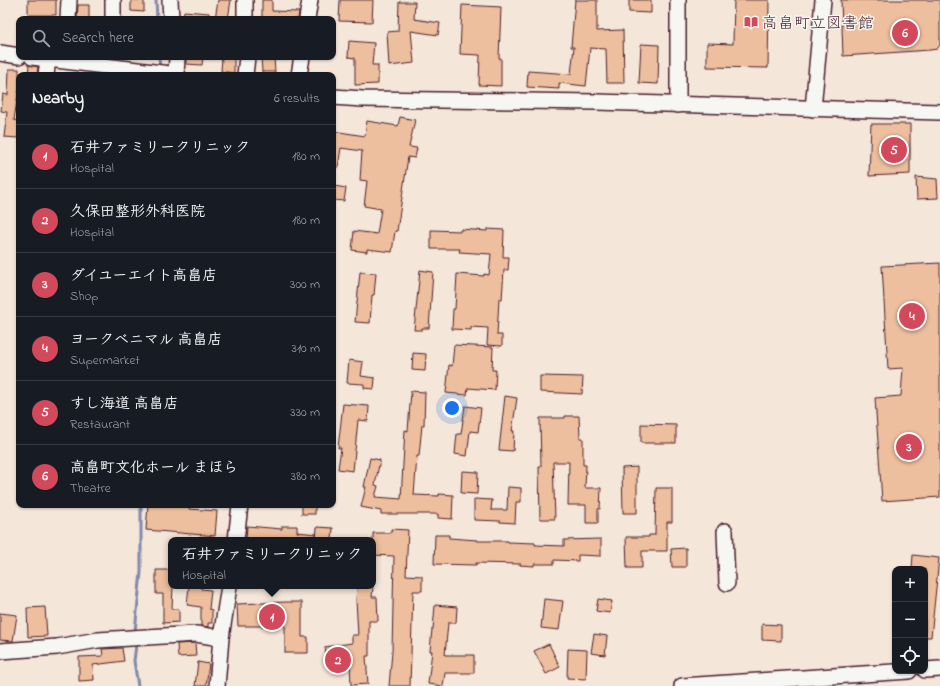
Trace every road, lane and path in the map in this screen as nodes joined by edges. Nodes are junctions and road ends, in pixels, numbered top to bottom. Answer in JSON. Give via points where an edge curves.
{"nodes":[{"id":1,"x":69,"y":0,"type":"edge"},
{"id":2,"x":113,"y":0,"type":"edge"},
{"id":3,"x":170,"y":0,"type":"edge"},
{"id":4,"x":245,"y":0,"type":"edge"},
{"id":5,"x":310,"y":0,"type":"edge"},
{"id":6,"x":678,"y":0,"type":"edge"},
{"id":7,"x":823,"y":0,"type":"edge"},
{"id":8,"x":68,"y":16,"type":"edge"},
{"id":9,"x":113,"y":16,"type":"edge"},
{"id":10,"x":172,"y":16,"type":"edge"},
{"id":11,"x":245,"y":16,"type":"edge"},
{"id":12,"x":307,"y":16,"type":"edge"},
{"id":13,"x":0,"y":53,"type":"edge"},
{"id":14,"x":16,"y":56,"type":"edge"},
{"id":15,"x":48,"y":60,"type":"edge"},
{"id":16,"x":82,"y":60,"type":"edge"},
{"id":17,"x":177,"y":60,"type":"edge"},
{"id":18,"x":247,"y":60,"type":"edge"},
{"id":19,"x":302,"y":60,"type":"edge"},
{"id":20,"x":113,"y":62,"type":"edge"},
{"id":21,"x":46,"y":72,"type":"edge"},
{"id":22,"x":128,"y":72,"type":"edge"},
{"id":23,"x":177,"y":72,"type":"edge"},
{"id":24,"x":245,"y":72,"type":"edge"},
{"id":25,"x":300,"y":72,"type":"edge"},
{"id":26,"x":336,"y":97,"type":"edge"},
{"id":27,"x":678,"y":105,"type":"junction"},
{"id":28,"x":813,"y":109,"type":"junction"},
{"id":29,"x":940,"y":112,"type":"edge"},
{"id":30,"x":240,"y":508,"type":"edge"},
{"id":31,"x":725,"y":531,"type":"dead end"},
{"id":32,"x":236,"y":537,"type":"edge"},
{"id":33,"x":726,"y":583,"type":"dead end"},
{"id":34,"x":229,"y":589,"type":"edge"},
{"id":35,"x":221,"y":638,"type":"junction"},
{"id":36,"x":0,"y":651,"type":"edge"},
{"id":37,"x":940,"y":669,"type":"edge"},
{"id":38,"x":928,"y":670,"type":"edge"},
{"id":39,"x":892,"y":672,"type":"edge"},
{"id":40,"x":217,"y":686,"type":"edge"},
{"id":41,"x":682,"y":686,"type":"edge"}],
"edges":[{"from":1,"to":8,"type":"street"},
{"from":2,"to":9,"type":"street"},
{"from":3,"to":10,"type":"street"},
{"from":4,"to":11,"type":"street"},
{"from":5,"to":12,"type":"street"},
{"from":6,"to":27,"type":"street"},
{"from":7,"to":28,"type":"street"},
{"from":13,"to":14,"type":"street"},
{"from":15,"to":21,"type":"street"},
{"from":16,"to":20,"type":"street"},
{"from":17,"to":23,"type":"street"},
{"from":18,"to":24,"type":"street"},
{"from":19,"to":25,"type":"street"},
{"from":20,"to":22,"type":"street"},
{"from":26,"to":27,"type":"street"},
{"from":27,"to":28,"type":"street"},
{"from":28,"to":29,"type":"street"},
{"from":30,"to":32,"type":"street"},
{"from":31,"to":33,"type":"street"},
{"from":34,"to":35,"type":"street"},
{"from":35,"to":36,"type":"street","via":[[196,634],[98,640],[57,647]]},
{"from":35,"to":40,"type":"street"},
{"from":37,"to":38,"type":"street"},
{"from":39,"to":41,"type":"street"}]}
